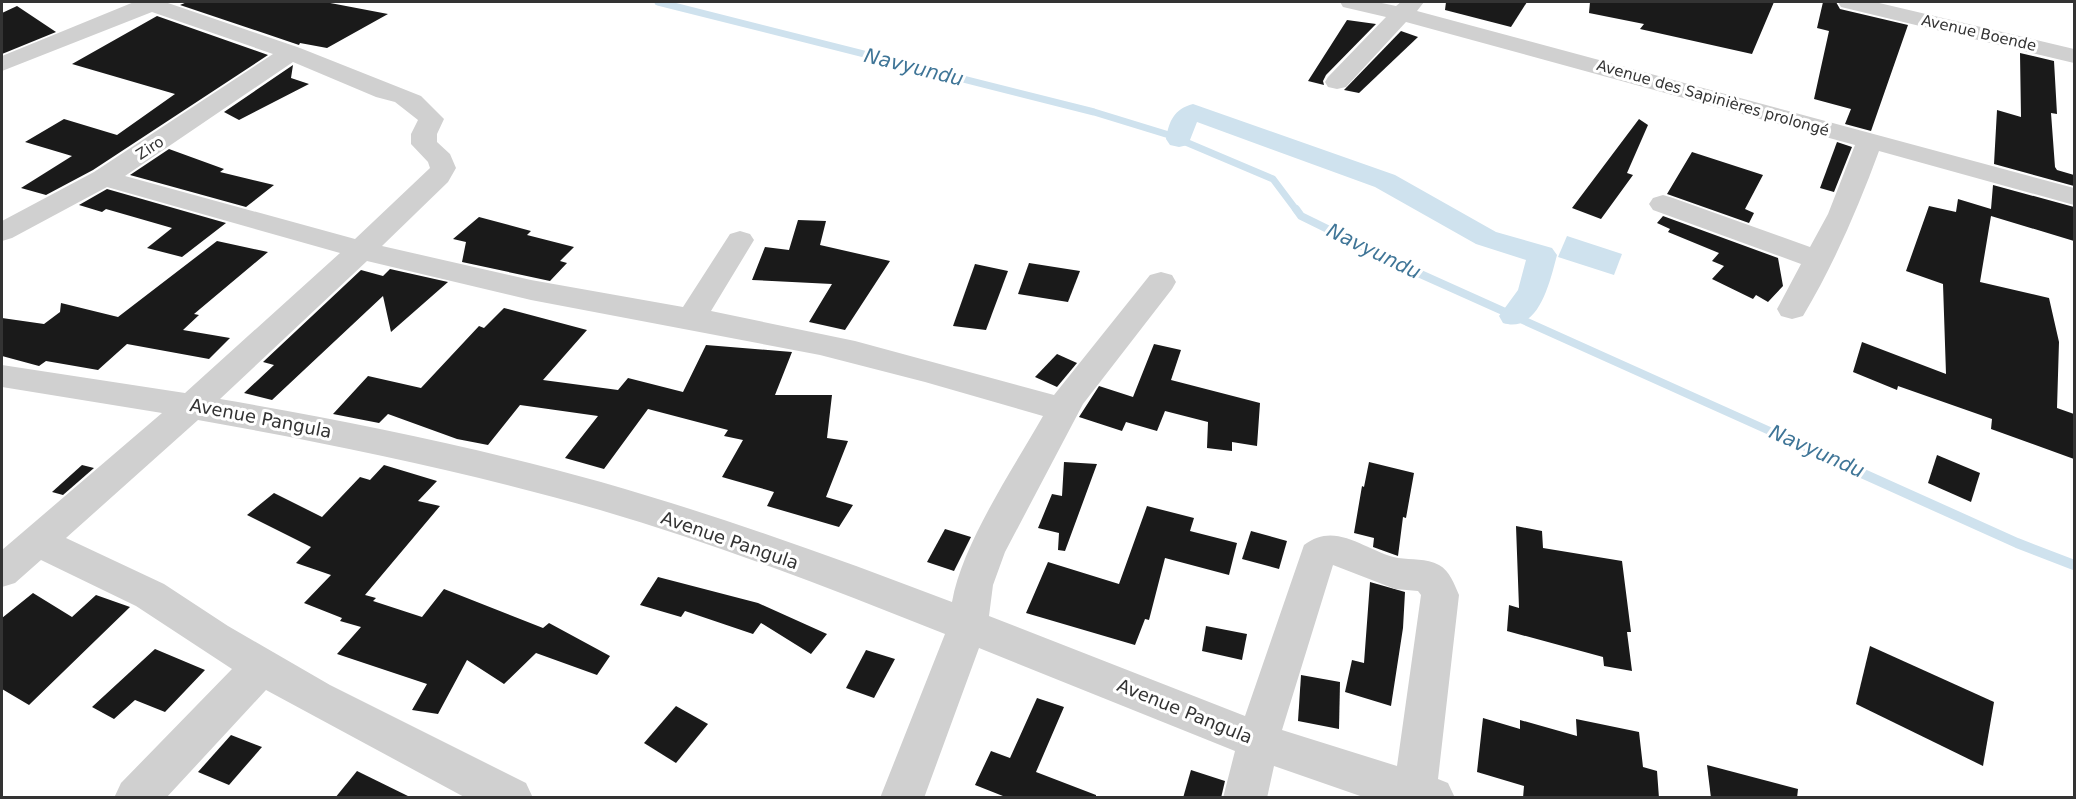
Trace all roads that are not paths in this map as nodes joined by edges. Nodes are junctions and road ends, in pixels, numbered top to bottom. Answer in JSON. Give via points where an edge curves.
{"nodes":[{"id":1,"x":1351,"y":2,"type":"edge"},
{"id":2,"x":1849,"y":2,"type":"edge"},
{"id":3,"x":149,"y":3,"type":"edge"},
{"id":4,"x":1407,"y":8,"type":"edge"},
{"id":5,"x":292,"y":53,"type":"junction"},
{"id":6,"x":2074,"y":56,"type":"edge"},
{"id":7,"x":2,"y":64,"type":"edge"},
{"id":8,"x":1337,"y":82,"type":"dead end"},
{"id":9,"x":1869,"y":142,"type":"junction"},
{"id":10,"x":104,"y":178,"type":"junction"},
{"id":11,"x":2074,"y":197,"type":"edge"},
{"id":12,"x":1663,"y":204,"type":"dead end"},
{"id":13,"x":2,"y":232,"type":"edge"},
{"id":14,"x":741,"y":240,"type":"dead end"},
{"id":15,"x":362,"y":250,"type":"junction"},
{"id":16,"x":1818,"y":260,"type":"junction"},
{"id":17,"x":1161,"y":282,"type":"dead end"},
{"id":18,"x":1792,"y":309,"type":"dead end"},
{"id":19,"x":691,"y":318,"type":"junction"},
{"id":20,"x":2,"y":376,"type":"edge"},
{"id":21,"x":192,"y":405,"type":"junction"},
{"id":22,"x":1062,"y":410,"type":"junction"},
{"id":23,"x":38,"y":541,"type":"junction"},
{"id":24,"x":2,"y":572,"type":"edge"},
{"id":25,"x":968,"y":624,"type":"junction"},
{"id":26,"x":262,"y":666,"type":"junction"},
{"id":27,"x":1258,"y":741,"type":"junction"},
{"id":28,"x":1424,"y":795,"type":"edge"},
{"id":29,"x":136,"y":798,"type":"edge"},
{"id":30,"x":512,"y":798,"type":"edge"},
{"id":31,"x":902,"y":798,"type":"edge"},
{"id":32,"x":1245,"y":798,"type":"edge"}],
"edges":[{"from":1,"to":4,"type":"street","name":"Avenue des Sapinières prolongé"},
{"from":2,"to":6,"type":"street","name":"Avenue Boende"},
{"from":3,"to":5,"type":"street"},
{"from":3,"to":7,"type":"street"},
{"from":4,"to":8,"type":"street"},
{"from":4,"to":9,"type":"street","name":"Avenue des Sapinières prolongé"},
{"from":5,"to":10,"type":"street","name":"Ziro"},
{"from":5,"to":15,"type":"street","via":[[412,101],[431,119],[423,139],[443,163],[441,172]]},
{"from":9,"to":11,"type":"street","name":"Avenue des Sapinières prolongé"},
{"from":9,"to":16,"type":"street","via":[[1842,214]]},
{"from":10,"to":13,"type":"street","name":"Ziro"},
{"from":10,"to":15,"type":"street"},
{"from":12,"to":16,"type":"street"},
{"from":14,"to":19,"type":"street"},
{"from":15,"to":19,"type":"street","via":[[560,296]]},
{"from":15,"to":21,"type":"street"},
{"from":16,"to":18,"type":"street"},
{"from":17,"to":22,"type":"street"},
{"from":19,"to":22,"type":"street","via":[[928,370]]},
{"from":20,"to":21,"type":"street","name":"Avenue Pangula"},
{"from":21,"to":23,"type":"street"},
{"from":21,"to":25,"type":"street","name":"Avenue Pangula","via":[[510,470],[686,523]]},
{"from":22,"to":25,"type":"street","via":[[987,551],[974,585]]},
{"from":23,"to":24,"type":"street"},
{"from":23,"to":26,"type":"street","via":[[150,595]]},
{"from":25,"to":27,"type":"street","name":"Avenue Pangula"},
{"from":25,"to":31,"type":"street"},
{"from":26,"to":29,"type":"street"},
{"from":26,"to":30,"type":"street","via":[[316,698]]},
{"from":27,"to":28,"type":"street","name":"Avenue Pangula"},
{"from":27,"to":28,"type":"street","via":[[1321,551],[1333,549],[1395,573],[1426,576],[1440,595]]},
{"from":27,"to":32,"type":"street"}]}
